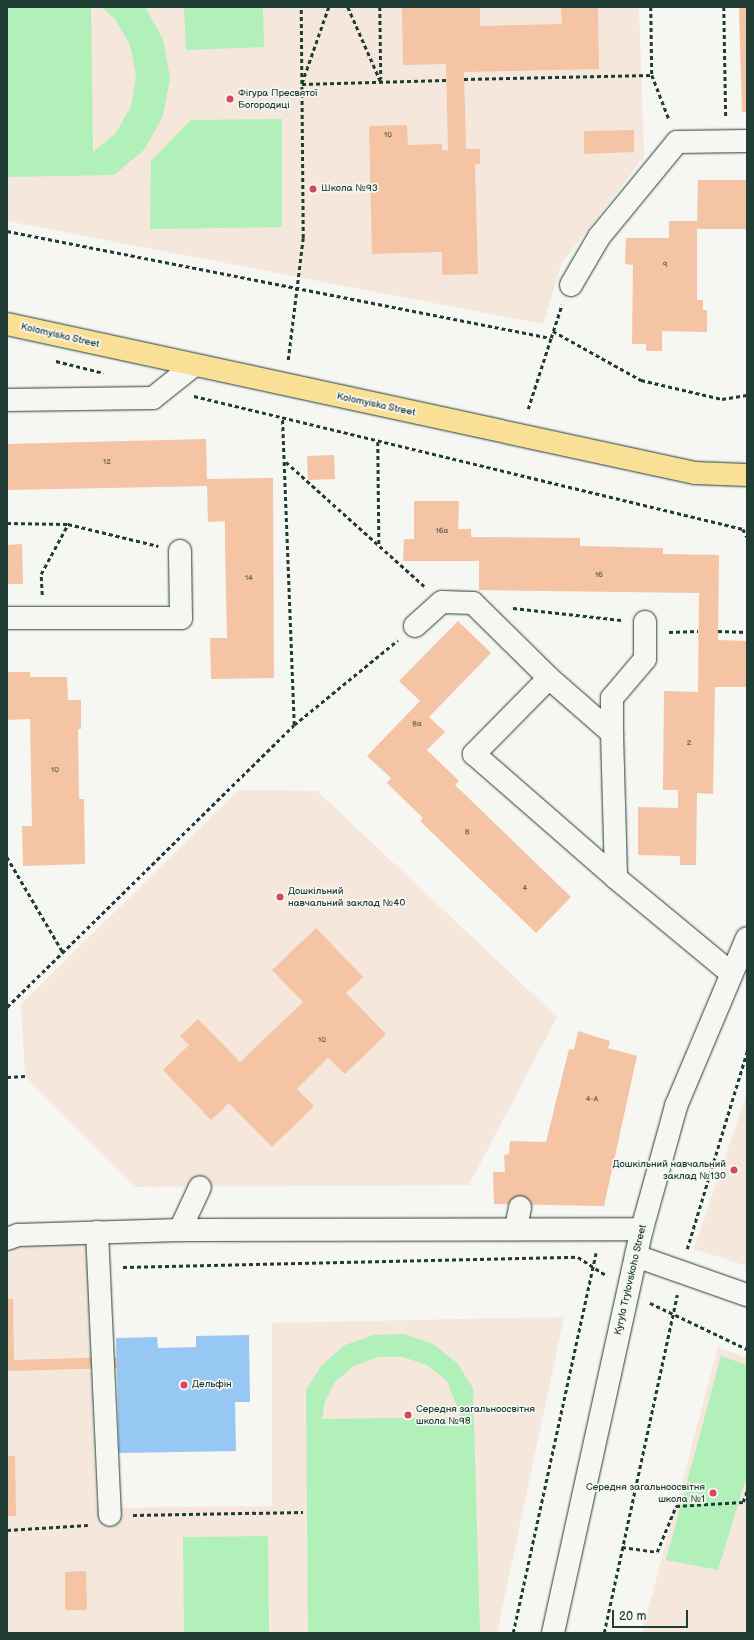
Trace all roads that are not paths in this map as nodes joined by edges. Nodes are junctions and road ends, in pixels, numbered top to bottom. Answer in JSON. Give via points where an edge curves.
{"nodes":[{"id":1,"x":737,"y":141,"type":"edge"},
{"id":2,"x":571,"y":285,"type":"dead end"},
{"id":3,"x":7,"y":324,"type":"edge"},
{"id":4,"x":194,"y":366,"type":"junction"},
{"id":5,"x":7,"y":400,"type":"edge"},
{"id":6,"x":747,"y":475,"type":"edge"},
{"id":7,"x":180,"y":552,"type":"road end"},
{"id":8,"x":7,"y":618,"type":"edge"},
{"id":9,"x":415,"y":626,"type":"road end"},
{"id":10,"x":645,"y":627,"type":"road end"},
{"id":11,"x":549,"y":678,"type":"junction"},
{"id":12,"x":612,"y":732,"type":"junction"},
{"id":13,"x":616,"y":878,"type":"junction"},
{"id":14,"x":747,"y":938,"type":"edge"},
{"id":15,"x":731,"y":973,"type":"junction"},
{"id":16,"x":200,"y":1187,"type":"dead end"},
{"id":17,"x":520,"y":1207,"type":"dead end"},
{"id":18,"x":516,"y":1228,"type":"junction"},
{"id":19,"x":642,"y":1229,"type":"junction"},
{"id":20,"x":180,"y":1230,"type":"junction"},
{"id":21,"x":97,"y":1232,"type":"junction"},
{"id":22,"x":7,"y":1239,"type":"edge"},
{"id":23,"x":636,"y":1256,"type":"junction"},
{"id":24,"x":747,"y":1295,"type":"edge"},
{"id":25,"x":110,"y":1515,"type":"road end"},
{"id":26,"x":553,"y":1633,"type":"edge"}],
"edges":[{"from":1,"to":2,"type":"street","via":[[677,142],[599,237]]},
{"from":3,"to":4,"type":"main road","name":"Kolomyiska Street"},
{"from":4,"to":5,"type":"street","via":[[153,398]]},
{"from":4,"to":6,"type":"main road","name":"Kolomyiska Street","via":[[695,473]]},
{"from":7,"to":8,"type":"street","via":[[181,618]]},
{"from":9,"to":11,"type":"street","via":[[442,602],[473,603]]},
{"from":10,"to":12,"type":"street","via":[[645,659],[612,698]]},
{"from":11,"to":12,"type":"street"},
{"from":11,"to":13,"type":"street","via":[[474,754]]},
{"from":12,"to":13,"type":"street"},
{"from":13,"to":15,"type":"street"},
{"from":14,"to":15,"type":"street","name":"Kyryla Trylovskoho Street"},
{"from":15,"to":19,"type":"street","name":"Kyryla Trylovskoho Street","via":[[676,1106]]},
{"from":16,"to":20,"type":"street"},
{"from":17,"to":18,"type":"street"},
{"from":18,"to":19,"type":"street"},
{"from":18,"to":20,"type":"street"},
{"from":19,"to":23,"type":"street","name":"Kyryla Trylovskoho Street"},
{"from":20,"to":21,"type":"street"},
{"from":21,"to":22,"type":"street","via":[[18,1235]]},
{"from":21,"to":25,"type":"street"},
{"from":23,"to":24,"type":"street"},
{"from":23,"to":26,"type":"street","name":"Kyryla Trylovskoho Street"}]}
